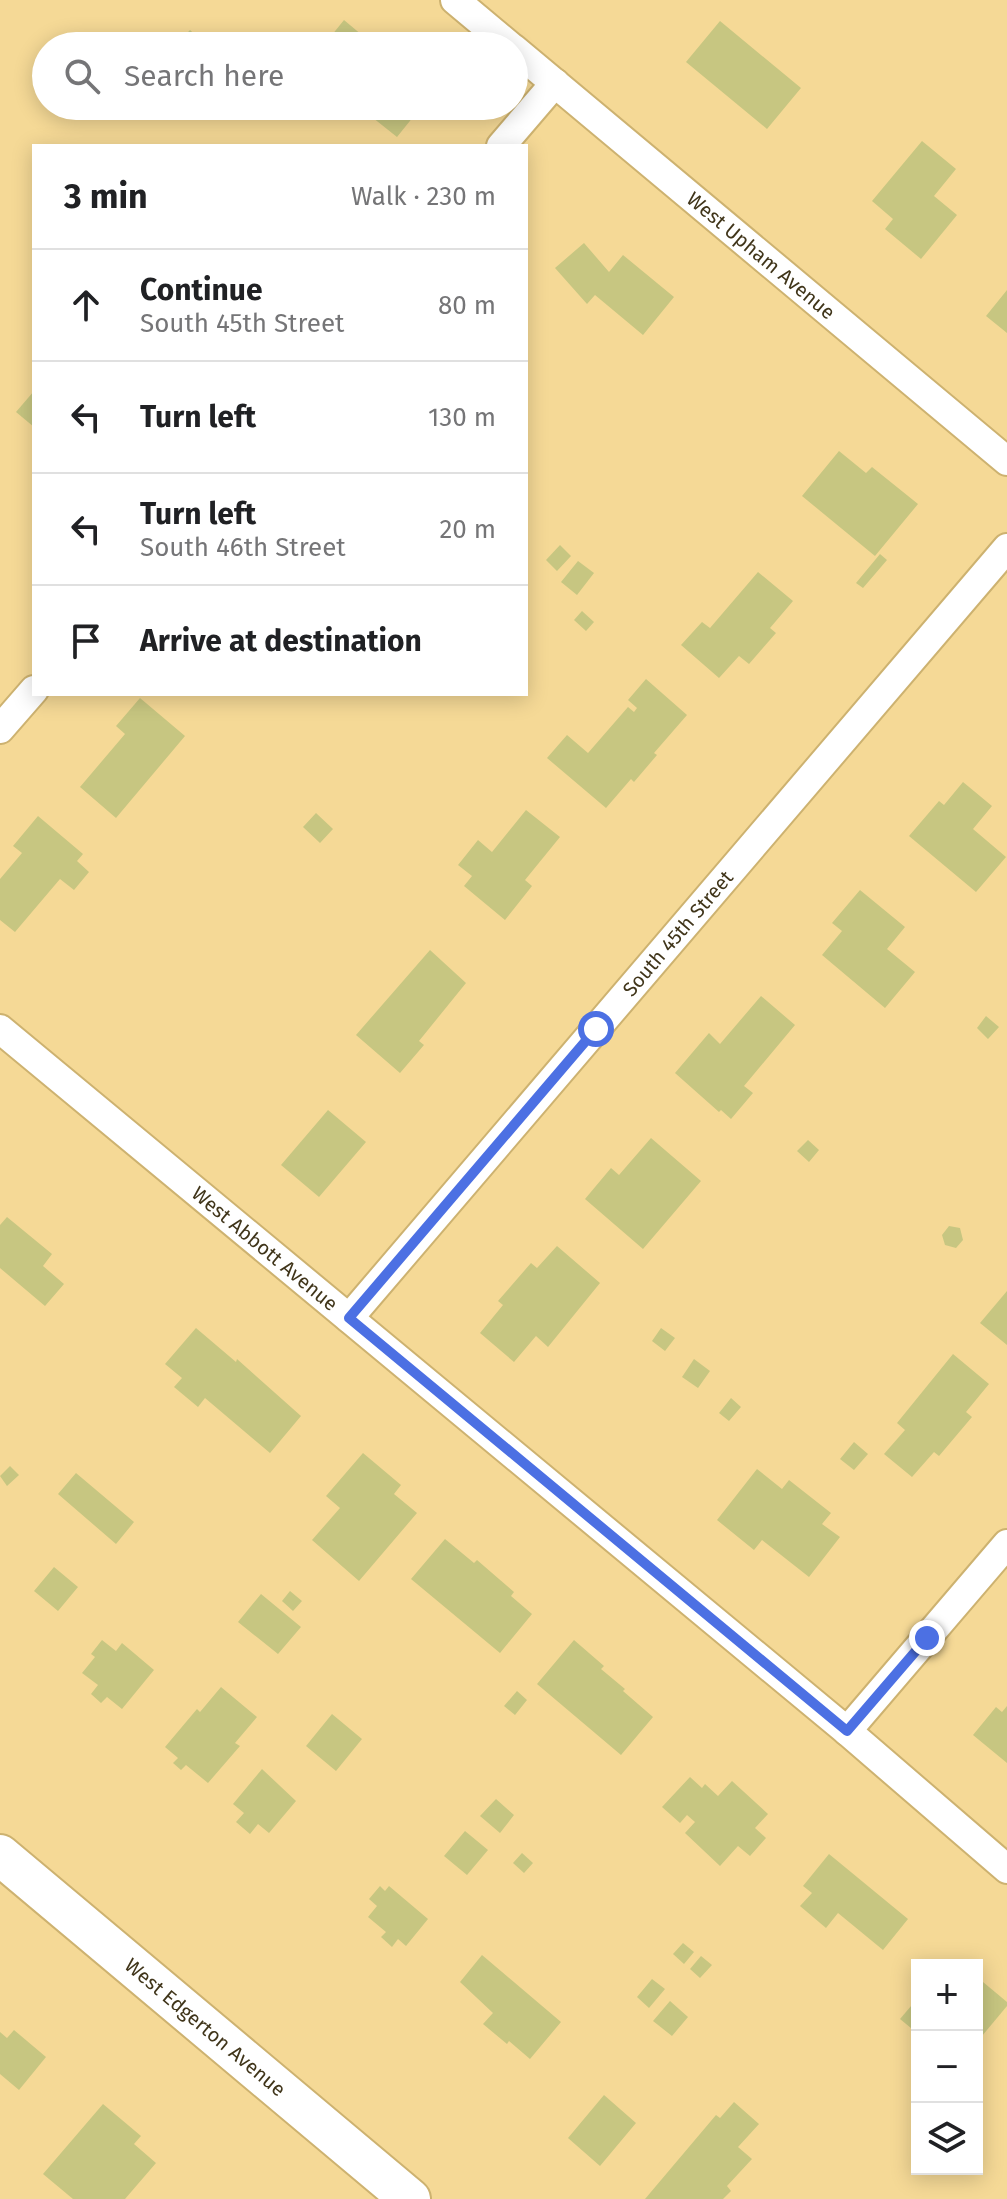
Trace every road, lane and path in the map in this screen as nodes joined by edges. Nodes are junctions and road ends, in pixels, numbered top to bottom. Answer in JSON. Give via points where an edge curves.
{"nodes":[{"id":1,"x":455,"y":0,"type":"edge"},
{"id":2,"x":493,"y":32,"type":"edge"},
{"id":3,"x":528,"y":61,"type":"edge"},
{"id":4,"x":555,"y":83,"type":"junction"},
{"id":5,"x":528,"y":114,"type":"edge"},
{"id":6,"x":523,"y":120,"type":"edge"},
{"id":7,"x":503,"y":144,"type":"edge"},
{"id":8,"x":1007,"y":461,"type":"edge"},
{"id":9,"x":1007,"y":548,"type":"edge"},
{"id":10,"x":32,"y":692,"type":"edge"},
{"id":11,"x":0,"y":729,"type":"edge"},
{"id":12,"x":0,"y":1029,"type":"edge"},
{"id":13,"x":349,"y":1318,"type":"junction"},
{"id":14,"x":1007,"y":1544,"type":"edge"},
{"id":15,"x":847,"y":1731,"type":"junction"},
{"id":16,"x":0,"y":1855,"type":"edge"},
{"id":17,"x":1007,"y":1869,"type":"edge"},
{"id":18,"x":410,"y":2199,"type":"edge"}],
"edges":[{"from":1,"to":2,"type":"street","name":"West Upham Avenue"},
{"from":3,"to":4,"type":"street","name":"West Upham Avenue"},
{"from":4,"to":5,"type":"street"},
{"from":4,"to":8,"type":"street","name":"West Upham Avenue"},
{"from":6,"to":7,"type":"street"},
{"from":9,"to":13,"type":"street","name":"South 45th Street"},
{"from":10,"to":11,"type":"street"},
{"from":12,"to":13,"type":"street","name":"West Abbott Avenue"},
{"from":13,"to":15,"type":"street","name":"West Abbott Avenue"},
{"from":14,"to":15,"type":"street"},
{"from":15,"to":17,"type":"street","name":"West Abbott Avenue"},
{"from":16,"to":18,"type":"street","name":"West Edgerton Avenue"}]}
